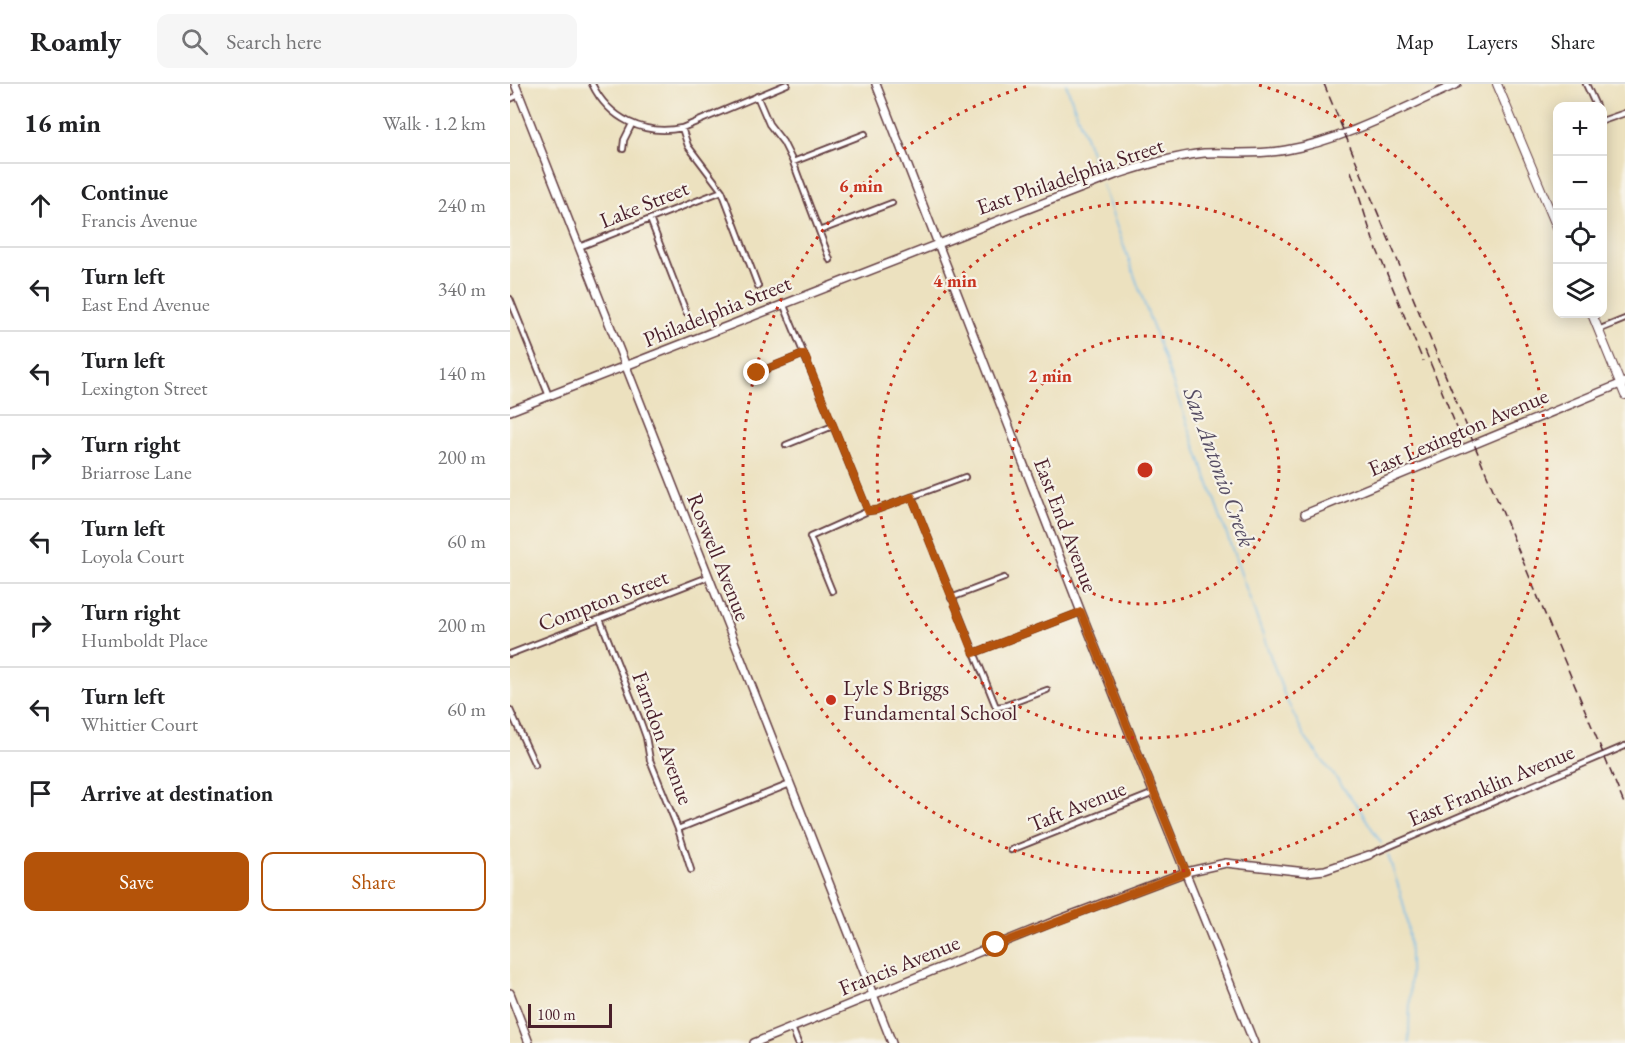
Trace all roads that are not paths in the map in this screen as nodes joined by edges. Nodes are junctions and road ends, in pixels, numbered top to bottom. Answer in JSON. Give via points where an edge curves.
{"nodes":[{"id":1,"x":515,"y":84,"type":"edge"},
{"id":2,"x":592,"y":84,"type":"edge"},
{"id":3,"x":788,"y":84,"type":"edge"},
{"id":4,"x":876,"y":84,"type":"edge"},
{"id":5,"x":1457,"y":84,"type":"edge"},
{"id":6,"x":1497,"y":84,"type":"edge"},
{"id":7,"x":1586,"y":84,"type":"edge"},
{"id":8,"x":519,"y":95,"type":"junction"},
{"id":9,"x":757,"y":96,"type":"junction"},
{"id":10,"x":510,"y":99,"type":"edge"},
{"id":11,"x":1594,"y":102,"type":"edge"},
{"id":12,"x":1625,"y":112,"type":"edge"},
{"id":13,"x":1607,"y":119,"type":"edge"},
{"id":14,"x":632,"y":124,"type":"junction"},
{"id":15,"x":682,"y":128,"type":"junction"},
{"id":16,"x":865,"y":134,"type":"dead end"},
{"id":17,"x":623,"y":149,"type":"dead end"},
{"id":18,"x":793,"y":162,"type":"junction"},
{"id":19,"x":722,"y":191,"type":"junction"},
{"id":20,"x":892,"y":203,"type":"dead end"},
{"id":21,"x":650,"y":219,"type":"junction"},
{"id":22,"x":1553,"y":220,"type":"edge"},
{"id":23,"x":819,"y":231,"type":"junction"},
{"id":24,"x":937,"y":243,"type":"junction"},
{"id":25,"x":579,"y":248,"type":"junction"},
{"id":26,"x":830,"y":260,"type":"dead end"},
{"id":27,"x":758,"y":285,"type":"dead end"},
{"id":28,"x":510,"y":299,"type":"edge"},
{"id":29,"x":783,"y":303,"type":"junction"},
{"id":30,"x":686,"y":312,"type":"dead end"},
{"id":31,"x":1594,"y":318,"type":"edge"},
{"id":32,"x":1625,"y":319,"type":"edge"},
{"id":33,"x":1598,"y":330,"type":"junction"},
{"id":34,"x":804,"y":354,"type":"junction"},
{"id":35,"x":625,"y":367,"type":"junction"},
{"id":36,"x":757,"y":373,"type":"dead end"},
{"id":37,"x":1623,"y":383,"type":"edge"},
{"id":38,"x":1625,"y":395,"type":"edge"},
{"id":39,"x":549,"y":396,"type":"junction"},
{"id":40,"x":510,"y":411,"type":"edge"},
{"id":41,"x":833,"y":426,"type":"junction"},
{"id":42,"x":786,"y":445,"type":"dead end"},
{"id":43,"x":965,"y":477,"type":"dead end"},
{"id":44,"x":912,"y":497,"type":"junction"},
{"id":45,"x":868,"y":511,"type":"junction"},
{"id":46,"x":1305,"y":514,"type":"dead end"},
{"id":47,"x":708,"y":578,"type":"junction"},
{"id":48,"x":1004,"y":578,"type":"dead end"},
{"id":49,"x":832,"y":591,"type":"dead end"},
{"id":50,"x":951,"y":597,"type":"junction"},
{"id":51,"x":1081,"y":612,"type":"junction"},
{"id":52,"x":600,"y":619,"type":"junction"},
{"id":53,"x":974,"y":653,"type":"junction"},
{"id":54,"x":510,"y":654,"type":"edge"},
{"id":55,"x":1047,"y":690,"type":"dead end"},
{"id":56,"x":510,"y":710,"type":"edge"},
{"id":57,"x":1625,"y":746,"type":"edge"},
{"id":58,"x":535,"y":765,"type":"dead end"},
{"id":59,"x":790,"y":784,"type":"junction"},
{"id":60,"x":1154,"y":793,"type":"junction"},
{"id":61,"x":678,"y":829,"type":"junction"},
{"id":62,"x":1011,"y":850,"type":"dead end"},
{"id":63,"x":1370,"y":855,"type":"joint"},
{"id":64,"x":691,"y":870,"type":"dead end"},
{"id":65,"x":1186,"y":872,"type":"junction"},
{"id":66,"x":510,"y":993,"type":"edge"},
{"id":67,"x":874,"y":995,"type":"junction"},
{"id":68,"x":792,"y":1028,"type":"junction"},
{"id":69,"x":529,"y":1043,"type":"edge"},
{"id":70,"x":754,"y":1043,"type":"edge"},
{"id":71,"x":798,"y":1043,"type":"edge"},
{"id":72,"x":892,"y":1043,"type":"edge"},
{"id":73,"x":1254,"y":1043,"type":"edge"}],
"edges":[{"from":1,"to":8,"type":"street","name":"Roswell Avenue"},
{"from":2,"to":14,"type":"street","via":[[606,106]]},
{"from":3,"to":9,"type":"street"},
{"from":4,"to":24,"type":"street","name":"East End Avenue"},
{"from":5,"to":24,"type":"street","name":"East Philadelphia Street","via":[[1315,144],[1244,154],[1175,157]]},
{"from":6,"to":22,"type":"main road"},
{"from":7,"to":11,"type":"street"},
{"from":8,"to":10,"type":"street"},
{"from":8,"to":25,"type":"street","name":"Roswell Avenue"},
{"from":9,"to":15,"type":"street"},
{"from":9,"to":18,"type":"street"},
{"from":12,"to":13,"type":"street"},
{"from":14,"to":15,"type":"street","via":[[651,130]]},
{"from":14,"to":17,"type":"street"},
{"from":15,"to":19,"type":"street","via":[[688,146]]},
{"from":16,"to":18,"type":"street"},
{"from":18,"to":23,"type":"street"},
{"from":19,"to":21,"type":"street","name":"Lake Street"},
{"from":19,"to":27,"type":"street"},
{"from":20,"to":23,"type":"street"},
{"from":21,"to":25,"type":"street","name":"Lake Street"},
{"from":21,"to":30,"type":"street"},
{"from":23,"to":26,"type":"street"},
{"from":24,"to":29,"type":"street","name":"Philadelphia Street"},
{"from":24,"to":51,"type":"street","name":"East End Avenue"},
{"from":25,"to":35,"type":"street","name":"Roswell Avenue"},
{"from":28,"to":39,"type":"street"},
{"from":29,"to":34,"type":"street"},
{"from":29,"to":35,"type":"street","name":"Philadelphia Street"},
{"from":31,"to":33,"type":"main road"},
{"from":32,"to":33,"type":"street"},
{"from":33,"to":37,"type":"main road"},
{"from":34,"to":36,"type":"street"},
{"from":34,"to":41,"type":"street"},
{"from":35,"to":39,"type":"street","name":"Philadelphia Street"},
{"from":35,"to":47,"type":"street","name":"Roswell Avenue"},
{"from":37,"to":38,"type":"main road"},
{"from":37,"to":46,"type":"street","name":"East Lexington Avenue"},
{"from":39,"to":40,"type":"street","name":"Philadelphia Street"},
{"from":41,"to":42,"type":"street"},
{"from":41,"to":45,"type":"street"},
{"from":43,"to":44,"type":"street"},
{"from":44,"to":45,"type":"street"},
{"from":44,"to":50,"type":"street"},
{"from":45,"to":49,"type":"street","via":[[810,537]]},
{"from":47,"to":52,"type":"street","name":"Compton Street"},
{"from":47,"to":59,"type":"street","name":"Roswell Avenue"},
{"from":48,"to":50,"type":"street"},
{"from":50,"to":53,"type":"street"},
{"from":51,"to":53,"type":"street"},
{"from":51,"to":60,"type":"street","name":"East End Avenue"},
{"from":52,"to":54,"type":"street","name":"Compton Street"},
{"from":52,"to":61,"type":"street","name":"Farndon Avenue"},
{"from":53,"to":55,"type":"street","via":[[996,708]]},
{"from":56,"to":58,"type":"street"},
{"from":57,"to":63,"type":"street","name":"East Franklin Avenue"},
{"from":59,"to":61,"type":"street"},
{"from":59,"to":67,"type":"street","name":"Roswell Avenue"},
{"from":60,"to":62,"type":"street","name":"Taft Avenue"},
{"from":60,"to":65,"type":"street","name":"East End Avenue"},
{"from":61,"to":64,"type":"street","name":"Farndon Avenue"},
{"from":63,"to":65,"type":"street","name":"Francis Avenue","via":[[1306,872],[1227,863]]},
{"from":65,"to":67,"type":"street","name":"Francis Avenue"},
{"from":65,"to":73,"type":"street","name":"East End Avenue"},
{"from":66,"to":69,"type":"street"},
{"from":67,"to":68,"type":"street","name":"Francis Avenue"},
{"from":67,"to":72,"type":"street","name":"Roswell Avenue"},
{"from":68,"to":70,"type":"street","name":"Francis Avenue"},
{"from":68,"to":71,"type":"street"}]}
